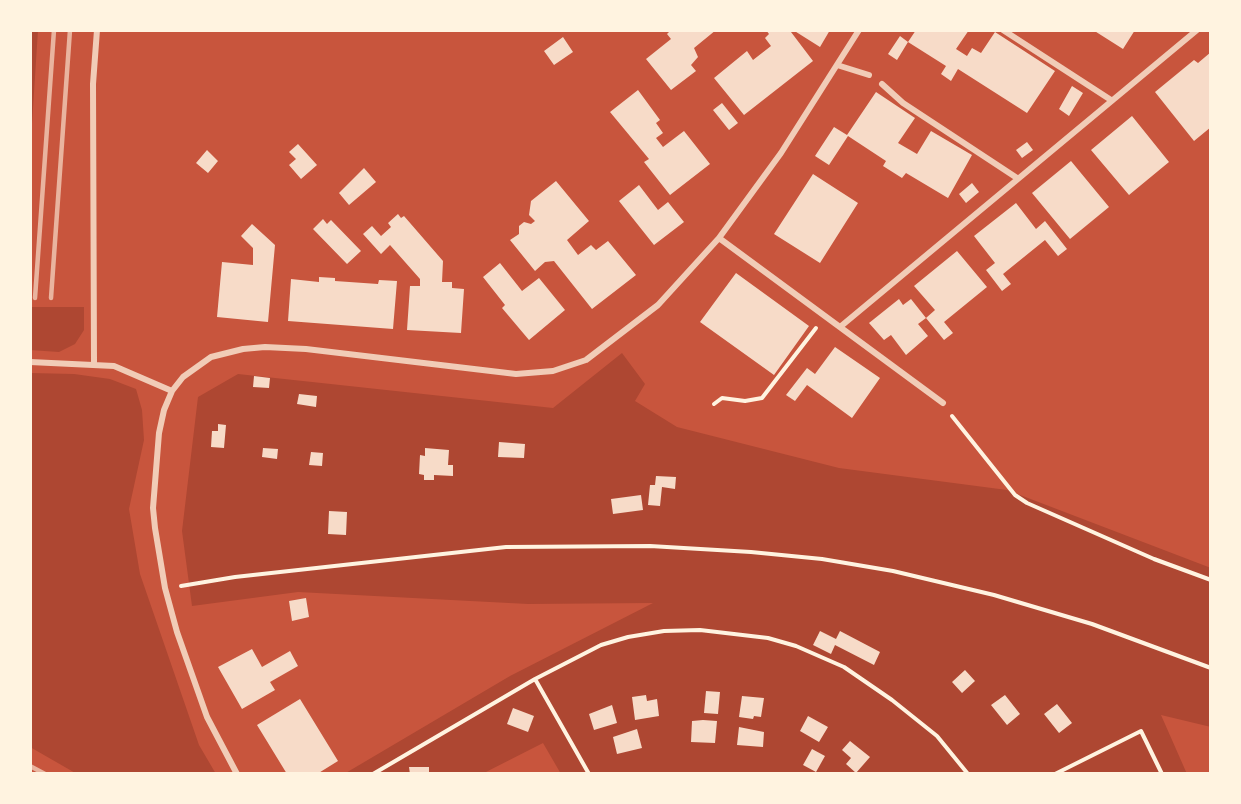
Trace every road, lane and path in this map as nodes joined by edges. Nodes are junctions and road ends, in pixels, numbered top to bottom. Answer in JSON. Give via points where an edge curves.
{"nodes":[{"id":1,"x":97,"y":30,"type":"edge"},
{"id":2,"x":860,"y":30,"type":"edge"},
{"id":3,"x":1003,"y":30,"type":"edge"},
{"id":4,"x":1197,"y":30,"type":"edge"},
{"id":5,"x":837,"y":65,"type":"junction"},
{"id":6,"x":869,"y":75,"type":"dead end"},
{"id":7,"x":882,"y":84,"type":"dead end"},
{"id":8,"x":1111,"y":100,"type":"junction"},
{"id":9,"x":1017,"y":178,"type":"junction"},
{"id":10,"x":719,"y":238,"type":"junction"},
{"id":11,"x":826,"y":316,"type":"junction"},
{"id":12,"x":840,"y":327,"type":"junction"},
{"id":13,"x":30,"y":362,"type":"edge"},
{"id":14,"x":94,"y":364,"type":"junction"},
{"id":15,"x":172,"y":391,"type":"junction"},
{"id":16,"x":943,"y":403,"type":"joint"},
{"id":17,"x":714,"y":404,"type":"dead end"},
{"id":18,"x":1211,"y":580,"type":"edge"},
{"id":19,"x":165,"y":588,"type":"junction"},
{"id":20,"x":1211,"y":668,"type":"edge"},
{"id":21,"x":535,"y":679,"type":"junction"},
{"id":22,"x":237,"y":774,"type":"edge"},
{"id":23,"x":373,"y":774,"type":"edge"},
{"id":24,"x":589,"y":774,"type":"edge"},
{"id":25,"x":968,"y":774,"type":"edge"},
{"id":26,"x":1055,"y":774,"type":"edge"},
{"id":27,"x":1162,"y":774,"type":"edge"}],
"edges":[{"from":1,"to":14,"type":"street","via":[[93,84]]},
{"from":2,"to":5,"type":"street"},
{"from":3,"to":8,"type":"street"},
{"from":4,"to":8,"type":"street"},
{"from":5,"to":6,"type":"street"},
{"from":5,"to":10,"type":"street","via":[[781,153]]},
{"from":7,"to":9,"type":"street","via":[[903,103]]},
{"from":8,"to":9,"type":"street"},
{"from":9,"to":12,"type":"street"},
{"from":10,"to":11,"type":"street"},
{"from":10,"to":15,"type":"street","via":[[658,305],[586,360],[553,371],[516,374],[266,347],[211,357],[183,377]]},
{"from":11,"to":12,"type":"street"},
{"from":11,"to":17,"type":"path","via":[[762,398],[722,398]]},
{"from":12,"to":16,"type":"street"},
{"from":13,"to":14,"type":"street"},
{"from":14,"to":15,"type":"street","via":[[114,366]]},
{"from":15,"to":19,"type":"street","via":[[159,433],[153,508]]},
{"from":16,"to":18,"type":"path","via":[[1015,495],[1027,503]]},
{"from":19,"to":20,"type":"path","via":[[506,547],[650,546],[751,552],[893,571],[994,595],[1092,624]]},
{"from":19,"to":22,"type":"street","via":[[204,708]]},
{"from":21,"to":23,"type":"path"},
{"from":21,"to":24,"type":"path"},
{"from":21,"to":25,"type":"path","via":[[601,645],[628,637],[700,630],[768,638],[821,656],[868,682],[937,736]]},
{"from":26,"to":27,"type":"path","via":[[1141,731]]}]}
